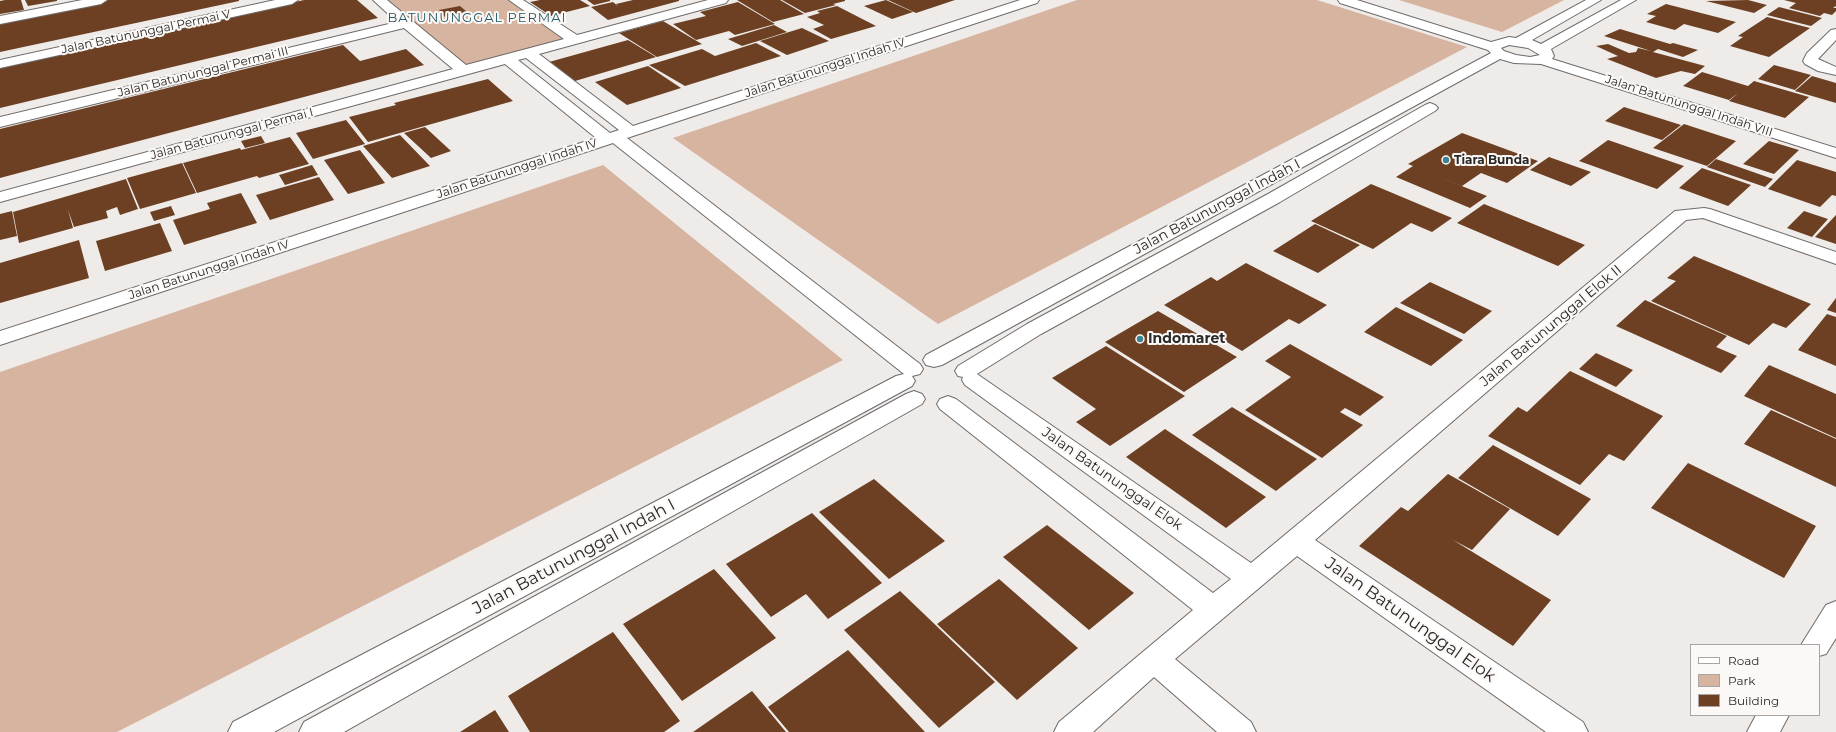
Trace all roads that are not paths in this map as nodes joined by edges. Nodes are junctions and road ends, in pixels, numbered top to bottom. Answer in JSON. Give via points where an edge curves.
{"nodes":[{"id":1,"x":101,"y":0,"type":"edge"},
{"id":2,"x":292,"y":0,"type":"edge"},
{"id":3,"x":398,"y":0,"type":"edge"},
{"id":4,"x":515,"y":0,"type":"edge"},
{"id":5,"x":722,"y":0,"type":"edge"},
{"id":6,"x":996,"y":0,"type":"edge"},
{"id":7,"x":1033,"y":0,"type":"edge"},
{"id":8,"x":1344,"y":0,"type":"edge"},
{"id":9,"x":1375,"y":0,"type":"edge"},
{"id":10,"x":1595,"y":0,"type":"edge"},
{"id":11,"x":1630,"y":0,"type":"edge"},
{"id":12,"x":381,"y":2,"type":"edge"},
{"id":13,"x":0,"y":20,"type":"edge"},
{"id":14,"x":407,"y":23,"type":"junction"},
{"id":15,"x":899,"y":31,"type":"junction"},
{"id":16,"x":1836,"y":33,"type":"edge"},
{"id":17,"x":915,"y":39,"type":"junction"},
{"id":18,"x":575,"y":40,"type":"junction"},
{"id":19,"x":1507,"y":48,"type":"junction"},
{"id":20,"x":528,"y":53,"type":"junction"},
{"id":21,"x":1543,"y":53,"type":"junction"},
{"id":22,"x":508,"y":59,"type":"junction"},
{"id":23,"x":0,"y":64,"type":"edge"},
{"id":24,"x":464,"y":71,"type":"junction"},
{"id":25,"x":1836,"y":72,"type":"edge"},
{"id":26,"x":0,"y":122,"type":"edge"},
{"id":27,"x":613,"y":132,"type":"junction"},
{"id":28,"x":1836,"y":141,"type":"edge"},
{"id":29,"x":1836,"y":153,"type":"edge"},
{"id":30,"x":1252,"y":188,"type":"junction"},
{"id":31,"x":0,"y":197,"type":"edge"},
{"id":32,"x":1274,"y":198,"type":"junction"},
{"id":33,"x":1836,"y":258,"type":"edge"},
{"id":34,"x":118,"y":292,"type":"junction"},
{"id":35,"x":0,"y":323,"type":"edge"},
{"id":36,"x":0,"y":338,"type":"edge"},
{"id":37,"x":934,"y":360,"type":"junction"},
{"id":38,"x":970,"y":375,"type":"junction"},
{"id":39,"x":910,"y":383,"type":"junction"},
{"id":40,"x":948,"y":404,"type":"junction"},
{"id":41,"x":1296,"y":541,"type":"junction"},
{"id":42,"x":1251,"y":578,"type":"junction"},
{"id":43,"x":1213,"y":609,"type":"junction"},
{"id":44,"x":1836,"y":613,"type":"edge"},
{"id":45,"x":1817,"y":644,"type":"edge"},
{"id":46,"x":1154,"y":659,"type":"junction"},
{"id":47,"x":324,"y":690,"type":"junction"},
{"id":48,"x":1772,"y":716,"type":"edge"},
{"id":49,"x":324,"y":727,"type":"edge"},
{"id":50,"x":244,"y":732,"type":"edge"},
{"id":51,"x":1070,"y":732,"type":"edge"},
{"id":52,"x":1240,"y":732,"type":"edge"},
{"id":53,"x":1572,"y":732,"type":"edge"},
{"id":54,"x":1763,"y":732,"type":"edge"}],
"edges":[{"from":1,"to":13,"type":"street"},
{"from":2,"to":23,"type":"street","name":"Jalan Batununggal Permai V"},
{"from":3,"to":12,"type":"street"},
{"from":4,"to":18,"type":"street"},
{"from":5,"to":18,"type":"street","name":"Jalan Batununggal Permai I"},
{"from":6,"to":15,"type":"street","name":"Jalan Batununggal Indah IV"},
{"from":7,"to":17,"type":"street","name":"Jalan Batununggal Indah IV"},
{"from":8,"to":19,"type":"street"},
{"from":9,"to":19,"type":"street"},
{"from":10,"to":19,"type":"street"},
{"from":11,"to":21,"type":"street"},
{"from":12,"to":14,"type":"street"},
{"from":14,"to":24,"type":"street"},
{"from":14,"to":26,"type":"street","name":"Jalan Batununggal Permai III"},
{"from":15,"to":17,"type":"street"},
{"from":15,"to":27,"type":"street","name":"Jalan Batununggal Indah IV"},
{"from":16,"to":25,"type":"street","via":[[1810,61]]},
{"from":17,"to":27,"type":"street","name":"Jalan Batununggal Indah IV"},
{"from":18,"to":20,"type":"street","name":"Jalan Batununggal Permai I"},
{"from":19,"to":21,"type":"street","via":[[1530,61]]},
{"from":19,"to":30,"type":"street","name":"Jalan Batununggal Indah I"},
{"from":19,"to":32,"type":"street","name":"Jalan Batununggal Indah I"},
{"from":20,"to":22,"type":"street","name":"Jalan Batununggal Permai I"},
{"from":20,"to":27,"type":"street"},
{"from":21,"to":28,"type":"street","name":"Jalan Batununggal Indah VIII"},
{"from":21,"to":29,"type":"street","name":"Jalan Batununggal Indah VIII"},
{"from":22,"to":24,"type":"street","name":"Jalan Batununggal Permai I"},
{"from":22,"to":27,"type":"street"},
{"from":24,"to":31,"type":"street","name":"Jalan Batununggal Permai I"},
{"from":27,"to":34,"type":"street","name":"Jalan Batununggal Indah IV"},
{"from":27,"to":39,"type":"street"},
{"from":30,"to":32,"type":"street"},
{"from":30,"to":37,"type":"street","name":"Jalan Batununggal Indah I"},
{"from":32,"to":38,"type":"street","name":"Jalan Batununggal Indah I","via":[[1034,330]]},
{"from":33,"to":41,"type":"street","name":"Jalan Batununggal Elok II","via":[[1704,213],[1681,215]]},
{"from":34,"to":35,"type":"street","name":"Jalan Batununggal Indah IV"},
{"from":34,"to":36,"type":"street","name":"Jalan Batununggal Indah IV"},
{"from":37,"to":38,"type":"street","via":[[946,361]]},
{"from":37,"to":39,"type":"street"},
{"from":38,"to":40,"type":"street","via":[[971,388],[965,396]]},
{"from":38,"to":42,"type":"street","name":"Jalan Batununggal Elok"},
{"from":39,"to":40,"type":"street","via":[[928,404]]},
{"from":39,"to":47,"type":"street","name":"Jalan Batununggal Indah I"},
{"from":39,"to":49,"type":"street","name":"Jalan Batununggal Indah I"},
{"from":40,"to":43,"type":"street"},
{"from":41,"to":42,"type":"street"},
{"from":41,"to":53,"type":"street","name":"Jalan Batununggal Elok"},
{"from":42,"to":43,"type":"street"},
{"from":43,"to":46,"type":"street"},
{"from":44,"to":45,"type":"street"},
{"from":46,"to":51,"type":"street"},
{"from":46,"to":52,"type":"street"},
{"from":47,"to":49,"type":"street"},
{"from":47,"to":50,"type":"street","name":"Jalan Batununggal Indah I"},
{"from":48,"to":54,"type":"street"}]}
